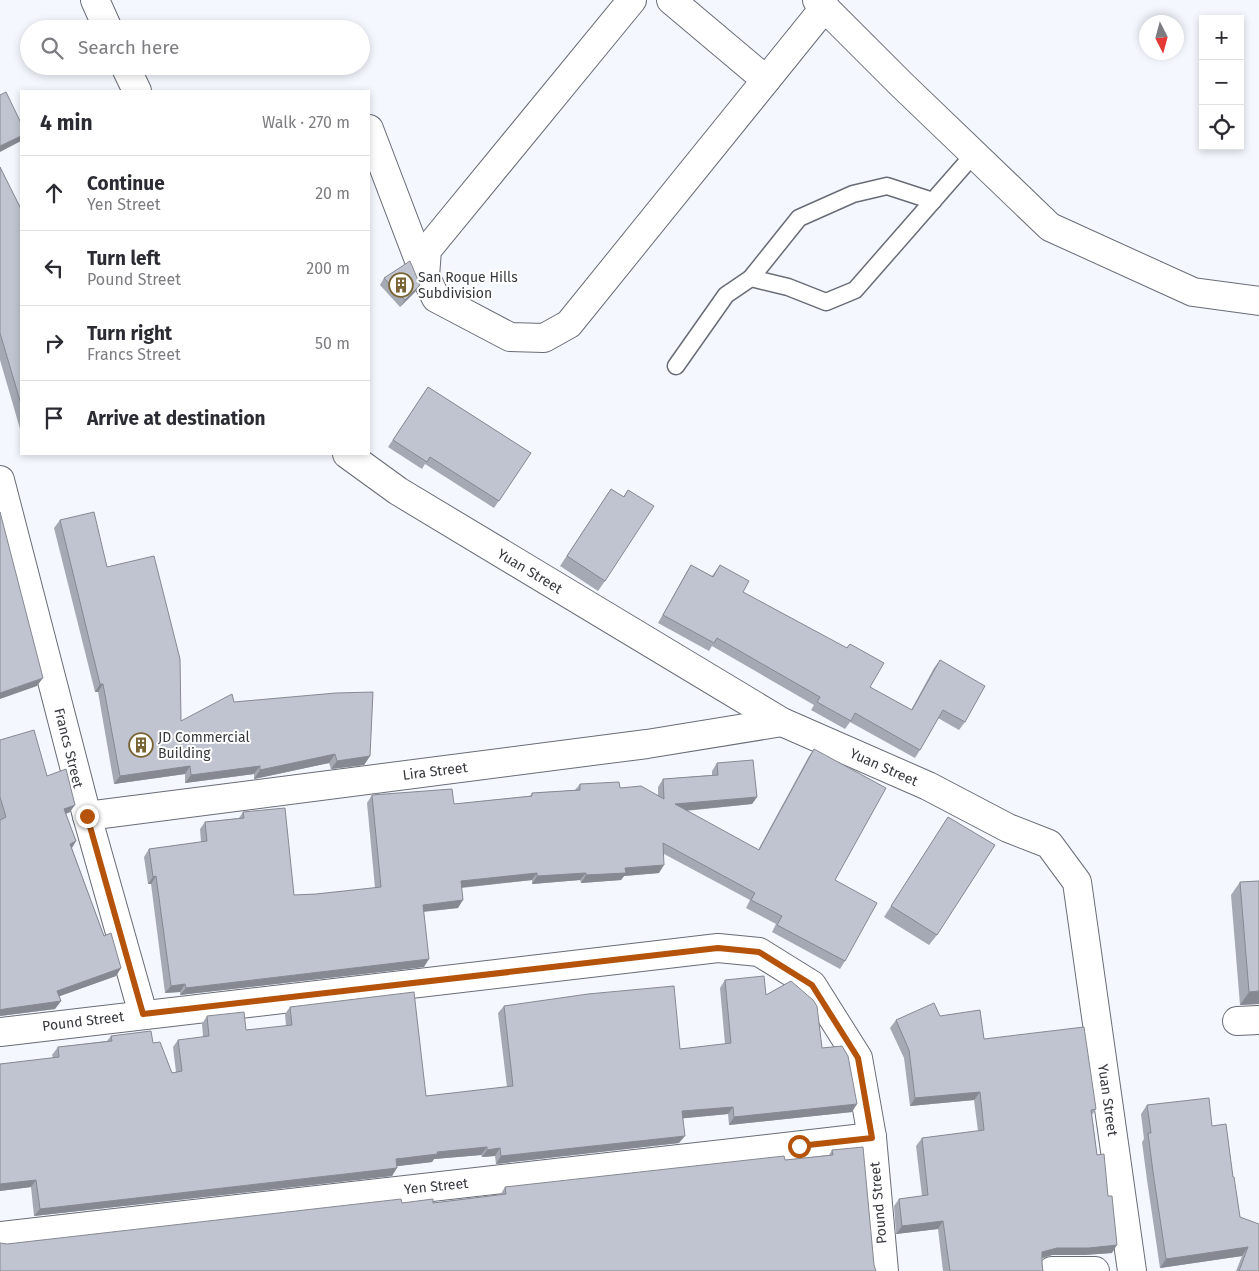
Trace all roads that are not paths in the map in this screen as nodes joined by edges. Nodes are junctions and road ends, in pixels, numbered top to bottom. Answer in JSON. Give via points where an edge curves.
{"nodes":[{"id":1,"x":95,"y":0,"type":"edge"},
{"id":2,"x":632,"y":0,"type":"edge"},
{"id":3,"x":671,"y":0,"type":"edge"},
{"id":4,"x":821,"y":4,"type":"edge"},
{"id":5,"x":104,"y":20,"type":"edge"},
{"id":6,"x":130,"y":75,"type":"edge"},
{"id":7,"x":766,"y":80,"type":"junction"},
{"id":8,"x":137,"y":90,"type":"edge"},
{"id":9,"x":370,"y":132,"type":"edge"},
{"id":10,"x":974,"y":154,"type":"junction"},
{"id":11,"x":933,"y":201,"type":"junction"},
{"id":12,"x":424,"y":276,"type":"junction"},
{"id":13,"x":751,"y":278,"type":"junction"},
{"id":14,"x":1259,"y":301,"type":"edge"},
{"id":15,"x":676,"y":366,"type":"dead end"},
{"id":16,"x":348,"y":455,"type":"edge"},
{"id":17,"x":0,"y":480,"type":"edge"},
{"id":18,"x":782,"y":722,"type":"junction"},
{"id":19,"x":87,"y":816,"type":"junction"},
{"id":20,"x":143,"y":1014,"type":"junction"},
{"id":21,"x":0,"y":1032,"type":"edge"},
{"id":22,"x":872,"y":1138,"type":"junction"},
{"id":23,"x":0,"y":1236,"type":"edge"},
{"id":24,"x":884,"y":1271,"type":"edge"},
{"id":25,"x":1052,"y":1271,"type":"edge"},
{"id":26,"x":1095,"y":1271,"type":"edge"},
{"id":27,"x":1132,"y":1271,"type":"edge"}],
"edges":[{"from":1,"to":5,"type":"street"},
{"from":2,"to":12,"type":"street","via":[[427,250]]},
{"from":3,"to":7,"type":"street"},
{"from":4,"to":7,"type":"street"},
{"from":4,"to":10,"type":"street"},
{"from":6,"to":8,"type":"street"},
{"from":7,"to":12,"type":"street","via":[[569,324],[544,338],[510,337],[436,298]]},
{"from":9,"to":12,"type":"street"},
{"from":10,"to":11,"type":"lane"},
{"from":10,"to":14,"type":"street","via":[[1050,227],[1193,292]]},
{"from":11,"to":13,"type":"lane","via":[[888,186],[853,194],[799,218]]},
{"from":11,"to":13,"type":"lane","via":[[855,290],[826,302],[788,287]]},
{"from":13,"to":15,"type":"lane","via":[[726,295]]},
{"from":16,"to":18,"type":"street","name":"Yuan Street","via":[[398,491]]},
{"from":17,"to":19,"type":"street","name":"Francs Street"},
{"from":18,"to":19,"type":"street","name":"Lira Street","via":[[647,744]]},
{"from":18,"to":27,"type":"street","name":"Yuan Street","via":[[1049,844],[1077,882]]},
{"from":19,"to":20,"type":"street","name":"Francs Street"},
{"from":20,"to":21,"type":"street","name":"Pound Street"},
{"from":20,"to":22,"type":"street","name":"Pound Street","via":[[718,948],[759,952],[812,985],[858,1058]]},
{"from":22,"to":23,"type":"street","name":"Yen Street"},
{"from":22,"to":24,"type":"street","name":"Pound Street"},
{"from":25,"to":26,"type":"street"}]}
